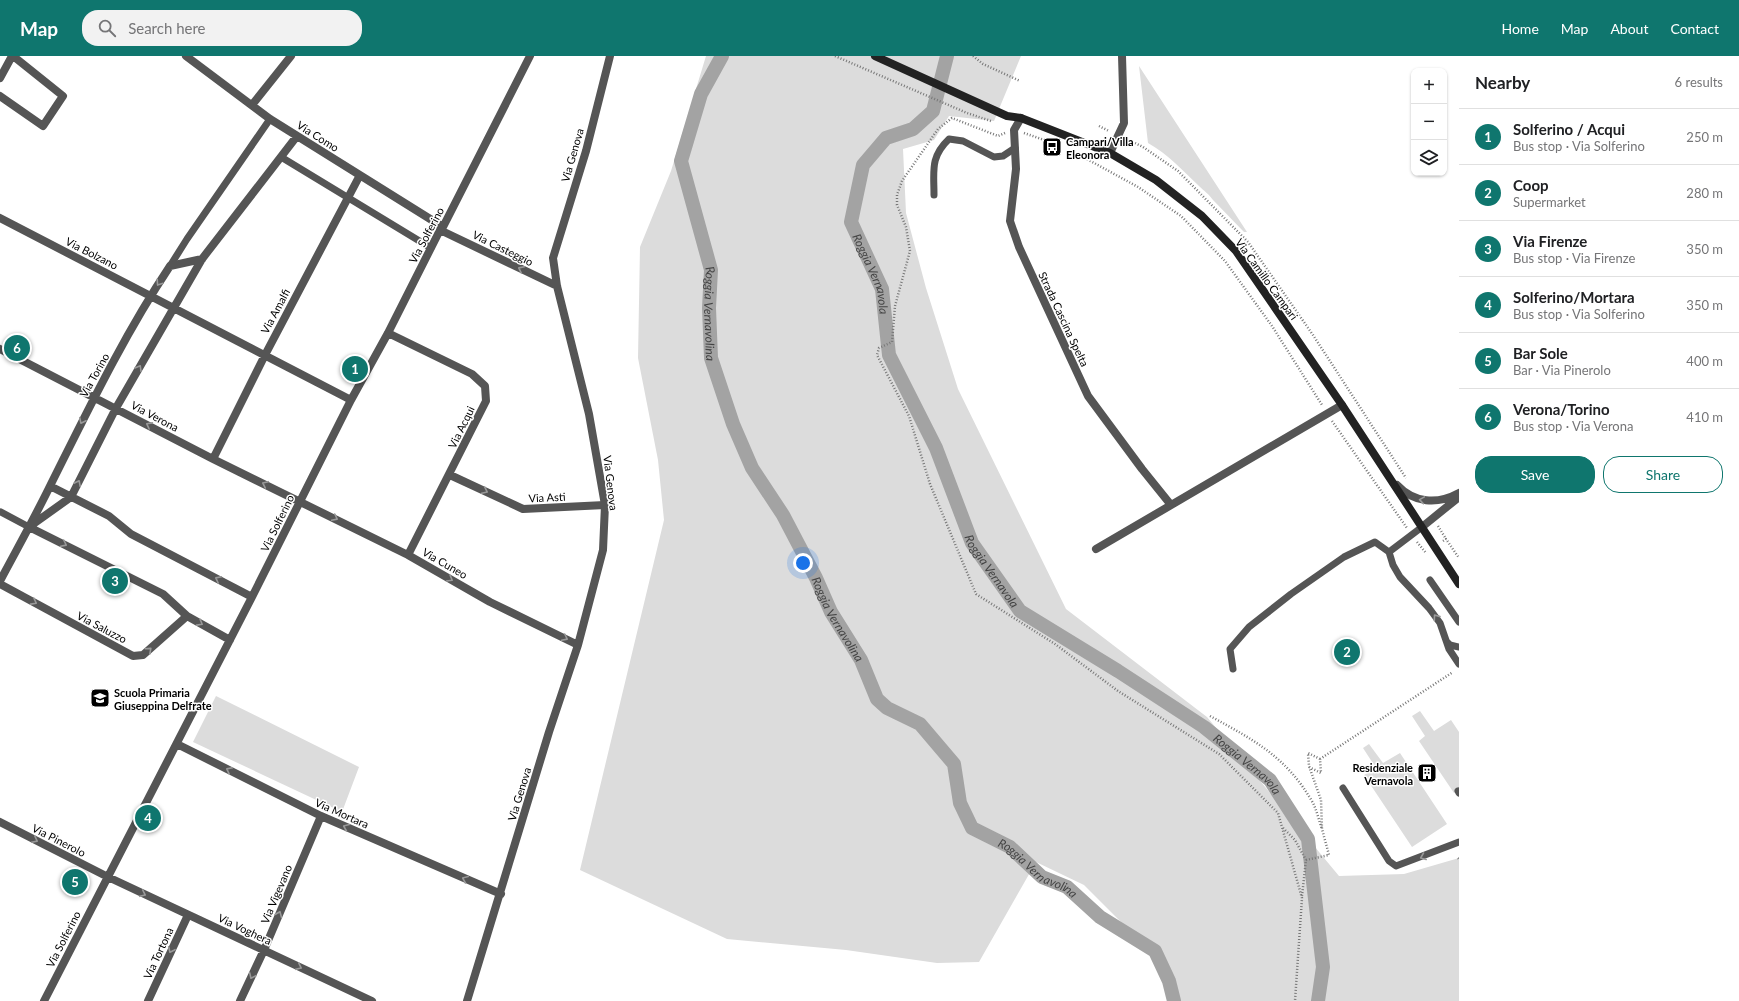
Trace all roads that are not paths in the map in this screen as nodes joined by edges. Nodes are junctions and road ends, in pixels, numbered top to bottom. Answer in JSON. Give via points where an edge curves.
{"nodes":[{"id":1,"x":13,"y":56,"type":"edge"},
{"id":2,"x":186,"y":56,"type":"edge"},
{"id":3,"x":290,"y":56,"type":"edge"},
{"id":4,"x":530,"y":56,"type":"edge"},
{"id":5,"x":610,"y":56,"type":"edge"},
{"id":6,"x":875,"y":56,"type":"edge"},
{"id":7,"x":1122,"y":56,"type":"edge"},
{"id":8,"x":0,"y":78,"type":"edge"},
{"id":9,"x":0,"y":96,"type":"edge"},
{"id":10,"x":252,"y":105,"type":"junction"},
{"id":11,"x":1021,"y":118,"type":"junction"},
{"id":12,"x":270,"y":119,"type":"junction"},
{"id":13,"x":297,"y":136,"type":"junction"},
{"id":14,"x":1015,"y":148,"type":"junction"},
{"id":15,"x":1110,"y":153,"type":"junction"},
{"id":16,"x":281,"y":157,"type":"junction"},
{"id":17,"x":360,"y":175,"type":"junction"},
{"id":18,"x":934,"y":195,"type":"dead end"},
{"id":19,"x":347,"y":197,"type":"junction"},
{"id":20,"x":0,"y":218,"type":"edge"},
{"id":21,"x":441,"y":228,"type":"junction"},
{"id":22,"x":431,"y":248,"type":"junction"},
{"id":23,"x":202,"y":259,"type":"junction"},
{"id":24,"x":170,"y":266,"type":"junction"},
{"id":25,"x":557,"y":286,"type":"junction"},
{"id":26,"x":151,"y":296,"type":"junction"},
{"id":27,"x":174,"y":307,"type":"junction"},
{"id":28,"x":388,"y":333,"type":"junction"},
{"id":29,"x":0,"y":349,"type":"edge"},
{"id":30,"x":265,"y":355,"type":"junction"},
{"id":31,"x":94,"y":398,"type":"junction"},
{"id":32,"x":351,"y":400,"type":"junction"},
{"id":33,"x":1342,"y":405,"type":"junction"},
{"id":34,"x":116,"y":408,"type":"junction"},
{"id":35,"x":213,"y":459,"type":"junction"},
{"id":36,"x":450,"y":475,"type":"junction"},
{"id":37,"x":1391,"y":479,"type":"junction"},
{"id":38,"x":50,"y":486,"type":"junction"},
{"id":39,"x":1459,"y":493,"type":"edge"},
{"id":40,"x":71,"y":497,"type":"junction"},
{"id":41,"x":1459,"y":497,"type":"edge"},
{"id":42,"x":300,"y":500,"type":"junction"},
{"id":43,"x":605,"y":505,"type":"junction"},
{"id":44,"x":1171,"y":505,"type":"junction"},
{"id":45,"x":1,"y":512,"type":"edge"},
{"id":46,"x":29,"y":527,"type":"junction"},
{"id":47,"x":1422,"y":527,"type":"junction"},
{"id":48,"x":1096,"y":549,"type":"dead end"},
{"id":49,"x":1388,"y":552,"type":"junction"},
{"id":50,"x":408,"y":555,"type":"junction"},
{"id":51,"x":1456,"y":574,"type":"edge"},
{"id":52,"x":1430,"y":580,"type":"dead end"},
{"id":53,"x":0,"y":582,"type":"edge"},
{"id":54,"x":1459,"y":584,"type":"edge"},
{"id":55,"x":252,"y":598,"type":"junction"},
{"id":56,"x":187,"y":616,"type":"junction"},
{"id":57,"x":1459,"y":622,"type":"edge"},
{"id":58,"x":230,"y":640,"type":"junction"},
{"id":59,"x":1446,"y":642,"type":"junction"},
{"id":60,"x":578,"y":645,"type":"junction"},
{"id":61,"x":1459,"y":647,"type":"edge"},
{"id":62,"x":1459,"y":664,"type":"edge"},
{"id":63,"x":1233,"y":669,"type":"dead end"},
{"id":64,"x":177,"y":744,"type":"junction"},
{"id":65,"x":1343,"y":788,"type":"dead end"},
{"id":66,"x":321,"y":816,"type":"junction"},
{"id":67,"x":1,"y":826,"type":"edge"},
{"id":68,"x":1459,"y":842,"type":"edge"},
{"id":69,"x":108,"y":877,"type":"junction"},
{"id":70,"x":500,"y":894,"type":"junction"},
{"id":71,"x":188,"y":915,"type":"junction"},
{"id":72,"x":264,"y":950,"type":"junction"},
{"id":73,"x":44,"y":1001,"type":"edge"},
{"id":74,"x":148,"y":1001,"type":"edge"},
{"id":75,"x":240,"y":1001,"type":"edge"},
{"id":76,"x":372,"y":1001,"type":"edge"},
{"id":77,"x":467,"y":1001,"type":"edge"}],
"edges":[{"from":1,"to":8,"type":"street"},
{"from":1,"to":9,"type":"street","via":[[63,96],[43,126]]},
{"from":2,"to":10,"type":"street","name":"Via Como"},
{"from":3,"to":10,"type":"street"},
{"from":4,"to":21,"type":"street","name":"Via Solferino"},
{"from":5,"to":25,"type":"street","name":"Via Genova","via":[[586,152],[553,258]]},
{"from":6,"to":11,"type":"street","name":"Via Camillo Campari","via":[[1007,116]]},
{"from":7,"to":15,"type":"street","via":[[1124,123]]},
{"from":10,"to":12,"type":"street","name":"Via Como"},
{"from":11,"to":14,"type":"street","name":"Strada Cascina Spelta","via":[[1014,130]]},
{"from":11,"to":15,"type":"street","name":"Via Camillo Campari"},
{"from":12,"to":13,"type":"street","name":"Via Como"},
{"from":12,"to":24,"type":"lane"},
{"from":13,"to":16,"type":"street","name":"Via Torino"},
{"from":13,"to":17,"type":"street","name":"Via Como"},
{"from":14,"to":18,"type":"lane","via":[[1003,156],[994,157],[963,141],[949,139],[935,156]]},
{"from":14,"to":44,"type":"street","name":"Strada Cascina Spelta","via":[[1016,169],[1010,222],[1019,247],[1088,396]]},
{"from":15,"to":33,"type":"street","name":"Via Camillo Campari","via":[[1156,180],[1202,216],[1236,251]]},
{"from":16,"to":19,"type":"lane"},
{"from":16,"to":23,"type":"street","name":"Via Torino"},
{"from":17,"to":19,"type":"street","name":"Via Amalfi"},
{"from":17,"to":21,"type":"street","name":"Via Como"},
{"from":19,"to":22,"type":"lane"},
{"from":19,"to":30,"type":"street","name":"Via Amalfi"},
{"from":20,"to":26,"type":"street","name":"Via Bolzano"},
{"from":21,"to":22,"type":"street","name":"Via Solferino"},
{"from":25,"to":21,"type":"street","name":"Via Casteggio","one_way":true},
{"from":22,"to":28,"type":"street","name":"Via Solferino"},
{"from":23,"to":24,"type":"street"},
{"from":23,"to":27,"type":"street","name":"Via Torino"},
{"from":24,"to":26,"type":"street","name":"Via Torino","one_way":true},
{"from":25,"to":43,"type":"street","name":"Via Genova","via":[[590,414]]},
{"from":26,"to":27,"type":"street","name":"Via Bolzano"},
{"from":26,"to":31,"type":"street","name":"Via Torino"},
{"from":27,"to":30,"type":"street","name":"Via Bolzano"},
{"from":34,"to":27,"type":"street","name":"Via Torino","one_way":true},
{"from":28,"to":32,"type":"street","name":"Via Solferino"},
{"from":28,"to":36,"type":"street","name":"Via Acqui","via":[[472,374],[485,386],[486,402]]},
{"from":29,"to":31,"type":"street","name":"Via Verona"},
{"from":30,"to":32,"type":"street","name":"Via Bolzano"},
{"from":30,"to":35,"type":"street","name":"Via Amalfi"},
{"from":31,"to":34,"type":"street","name":"Via Verona"},
{"from":31,"to":38,"type":"street","name":"Via Torino","one_way":true},
{"from":32,"to":42,"type":"street","name":"Via Solferino"},
{"from":33,"to":37,"type":"street","name":"Via Camillo Campari"},
{"from":33,"to":44,"type":"street"},
{"from":35,"to":34,"type":"street","name":"Via Verona","one_way":true},
{"from":40,"to":34,"type":"street","name":"Via Torino","one_way":true},
{"from":42,"to":35,"type":"street","name":"Via Verona","one_way":true},
{"from":36,"to":43,"type":"street","name":"Via Asti","one_way":true,"via":[[523,509]]},
{"from":36,"to":50,"type":"street","name":"Via Acqui"},
{"from":39,"to":37,"type":"street","one_way":true,"via":[[1437,502],[1415,498],[1404,492]]},
{"from":37,"to":47,"type":"street","name":"Via Camillo Campari"},
{"from":38,"to":40,"type":"street"},
{"from":38,"to":46,"type":"street","name":"Via Torino"},
{"from":40,"to":46,"type":"street","name":"Via Torino"},
{"from":55,"to":40,"type":"street","one_way":true,"via":[[131,534],[109,516]]},
{"from":41,"to":47,"type":"street"},
{"from":42,"to":50,"type":"street","name":"Via Cuneo","one_way":true},
{"from":42,"to":55,"type":"street","name":"Via Solferino"},
{"from":43,"to":60,"type":"street","name":"Via Genova","via":[[603,550]]},
{"from":44,"to":48,"type":"street"},
{"from":45,"to":46,"type":"lane"},
{"from":46,"to":53,"type":"street","name":"Via Torino"},
{"from":46,"to":56,"type":"street","one_way":true,"via":[[163,594]]},
{"from":47,"to":49,"type":"lane"},
{"from":47,"to":51,"type":"street","name":"Via Camillo Campari"},
{"from":59,"to":49,"type":"lane","one_way":true,"via":[[1440,624],[1400,577]]},
{"from":49,"to":63,"type":"lane","via":[[1375,542],[1344,557],[1292,594],[1249,627],[1230,649]]},
{"from":50,"to":60,"type":"street","name":"Via Cuneo","one_way":true,"via":[[490,602]]},
{"from":51,"to":54,"type":"street","name":"Via Camillo Campari"},
{"from":52,"to":57,"type":"lane"},
{"from":53,"to":56,"type":"street","name":"Via Saluzzo","one_way":true,"via":[[133,656],[143,655]]},
{"from":55,"to":58,"type":"street","name":"Via Solferino"},
{"from":56,"to":58,"type":"street","one_way":true},
{"from":58,"to":64,"type":"street","name":"Via Solferino"},
{"from":59,"to":61,"type":"lane"},
{"from":59,"to":62,"type":"lane"},
{"from":60,"to":70,"type":"street","name":"Via Genova"},
{"from":66,"to":64,"type":"street","name":"Via Mortara","one_way":true},
{"from":64,"to":69,"type":"street","name":"Via Solferino"},
{"from":68,"to":65,"type":"lane","one_way":true,"via":[[1396,866],[1389,861]]},
{"from":70,"to":66,"type":"street","name":"Via Mortara","one_way":true},
{"from":72,"to":66,"type":"street","name":"Via Vigevano","one_way":true},
{"from":67,"to":69,"type":"street","name":"Via Pinerolo","one_way":true},
{"from":69,"to":71,"type":"street","name":"Via Voghera","one_way":true},
{"from":69,"to":73,"type":"street","name":"Via Solferino"},
{"from":70,"to":77,"type":"street","name":"Via Genova"},
{"from":71,"to":72,"type":"street","name":"Via Voghera"},
{"from":71,"to":74,"type":"street","name":"Via Tortona","one_way":true},
{"from":72,"to":75,"type":"street","name":"Via Vigevano","one_way":true},
{"from":72,"to":76,"type":"street","name":"Via Voghera","one_way":true}]}
